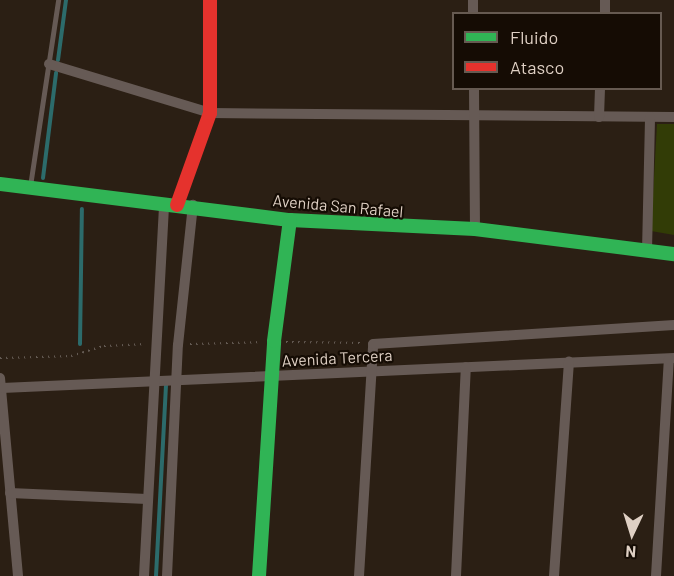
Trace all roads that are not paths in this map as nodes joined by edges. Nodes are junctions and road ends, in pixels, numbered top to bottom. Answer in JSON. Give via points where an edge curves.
{"nodes":[{"id":1,"x":58,"y":0,"type":"edge"},
{"id":2,"x":210,"y":0,"type":"edge"},
{"id":3,"x":49,"y":64,"type":"junction"},
{"id":4,"x":474,"y":90,"type":"edge"},
{"id":5,"x":600,"y":90,"type":"edge"},
{"id":6,"x":210,"y":112,"type":"junction"},
{"id":7,"x":474,"y":116,"type":"junction"},
{"id":8,"x":599,"y":117,"type":"junction"},
{"id":9,"x":650,"y":117,"type":"junction"},
{"id":10,"x":674,"y":117,"type":"edge"},
{"id":11,"x":0,"y":184,"type":"edge"},
{"id":12,"x":30,"y":188,"type":"junction"},
{"id":13,"x":171,"y":205,"type":"junction"},
{"id":14,"x":193,"y":206,"type":"junction"},
{"id":15,"x":290,"y":220,"type":"junction"},
{"id":16,"x":475,"y":229,"type":"junction"},
{"id":17,"x":647,"y":251,"type":"junction"},
{"id":18,"x":674,"y":254,"type":"edge"},
{"id":19,"x":674,"y":325,"type":"edge"},
{"id":20,"x":671,"y":359,"type":"edge"},
{"id":21,"x":569,"y":362,"type":"junction"},
{"id":22,"x":466,"y":367,"type":"junction"},
{"id":23,"x":369,"y":371,"type":"junction"},
{"id":24,"x":274,"y":375,"type":"junction"},
{"id":25,"x":176,"y":380,"type":"junction"},
{"id":26,"x":154,"y":381,"type":"junction"},
{"id":27,"x":1,"y":383,"type":"edge"},
{"id":28,"x":10,"y":493,"type":"junction"},
{"id":29,"x":147,"y":499,"type":"junction"},
{"id":30,"x":18,"y":576,"type":"edge"},
{"id":31,"x":144,"y":576,"type":"edge"},
{"id":32,"x":166,"y":576,"type":"edge"},
{"id":33,"x":259,"y":576,"type":"edge"},
{"id":34,"x":359,"y":576,"type":"edge"},
{"id":35,"x":456,"y":576,"type":"edge"},
{"id":36,"x":554,"y":576,"type":"edge"},
{"id":37,"x":656,"y":576,"type":"edge"}],
"edges":[{"from":1,"to":3,"type":"lane"},
{"from":2,"to":6,"type":"street"},
{"from":3,"to":6,"type":"street"},
{"from":3,"to":12,"type":"lane"},
{"from":4,"to":7,"type":"street"},
{"from":5,"to":8,"type":"street"},
{"from":6,"to":7,"type":"street"},
{"from":6,"to":13,"type":"street"},
{"from":7,"to":8,"type":"street"},
{"from":7,"to":16,"type":"street"},
{"from":8,"to":9,"type":"street"},
{"from":9,"to":10,"type":"street"},
{"from":9,"to":17,"type":"street"},
{"from":11,"to":12,"type":"street","name":"Avenida San Rafael"},
{"from":12,"to":13,"type":"street","name":"Avenida San Rafael"},
{"from":13,"to":14,"type":"street","name":"Avenida San Rafael"},
{"from":13,"to":26,"type":"street"},
{"from":14,"to":15,"type":"street","name":"Avenida San Rafael"},
{"from":14,"to":25,"type":"street"},
{"from":15,"to":16,"type":"street","name":"Avenida San Rafael"},
{"from":15,"to":24,"type":"street"},
{"from":16,"to":17,"type":"street","name":"Avenida San Rafael"},
{"from":17,"to":18,"type":"street","name":"Avenida San Rafael"},
{"from":19,"to":23,"type":"street","name":"Avenida Tercera","via":[[373,344]]},
{"from":20,"to":21,"type":"street","name":"Avenida Tercera"},
{"from":20,"to":37,"type":"street"},
{"from":21,"to":22,"type":"street","name":"Avenida Tercera"},
{"from":21,"to":36,"type":"street"},
{"from":22,"to":23,"type":"street","name":"Avenida Tercera"},
{"from":22,"to":35,"type":"street"},
{"from":23,"to":24,"type":"street","name":"Avenida Tercera"},
{"from":23,"to":34,"type":"street"},
{"from":24,"to":25,"type":"street","name":"Avenida Tercera"},
{"from":24,"to":33,"type":"street"},
{"from":25,"to":26,"type":"street","name":"Avenida Tercera"},
{"from":25,"to":32,"type":"street"},
{"from":26,"to":27,"type":"street","name":"Avenida Tercera"},
{"from":26,"to":29,"type":"street"},
{"from":27,"to":28,"type":"street"},
{"from":28,"to":29,"type":"street"},
{"from":28,"to":30,"type":"street"},
{"from":29,"to":31,"type":"street"}]}
